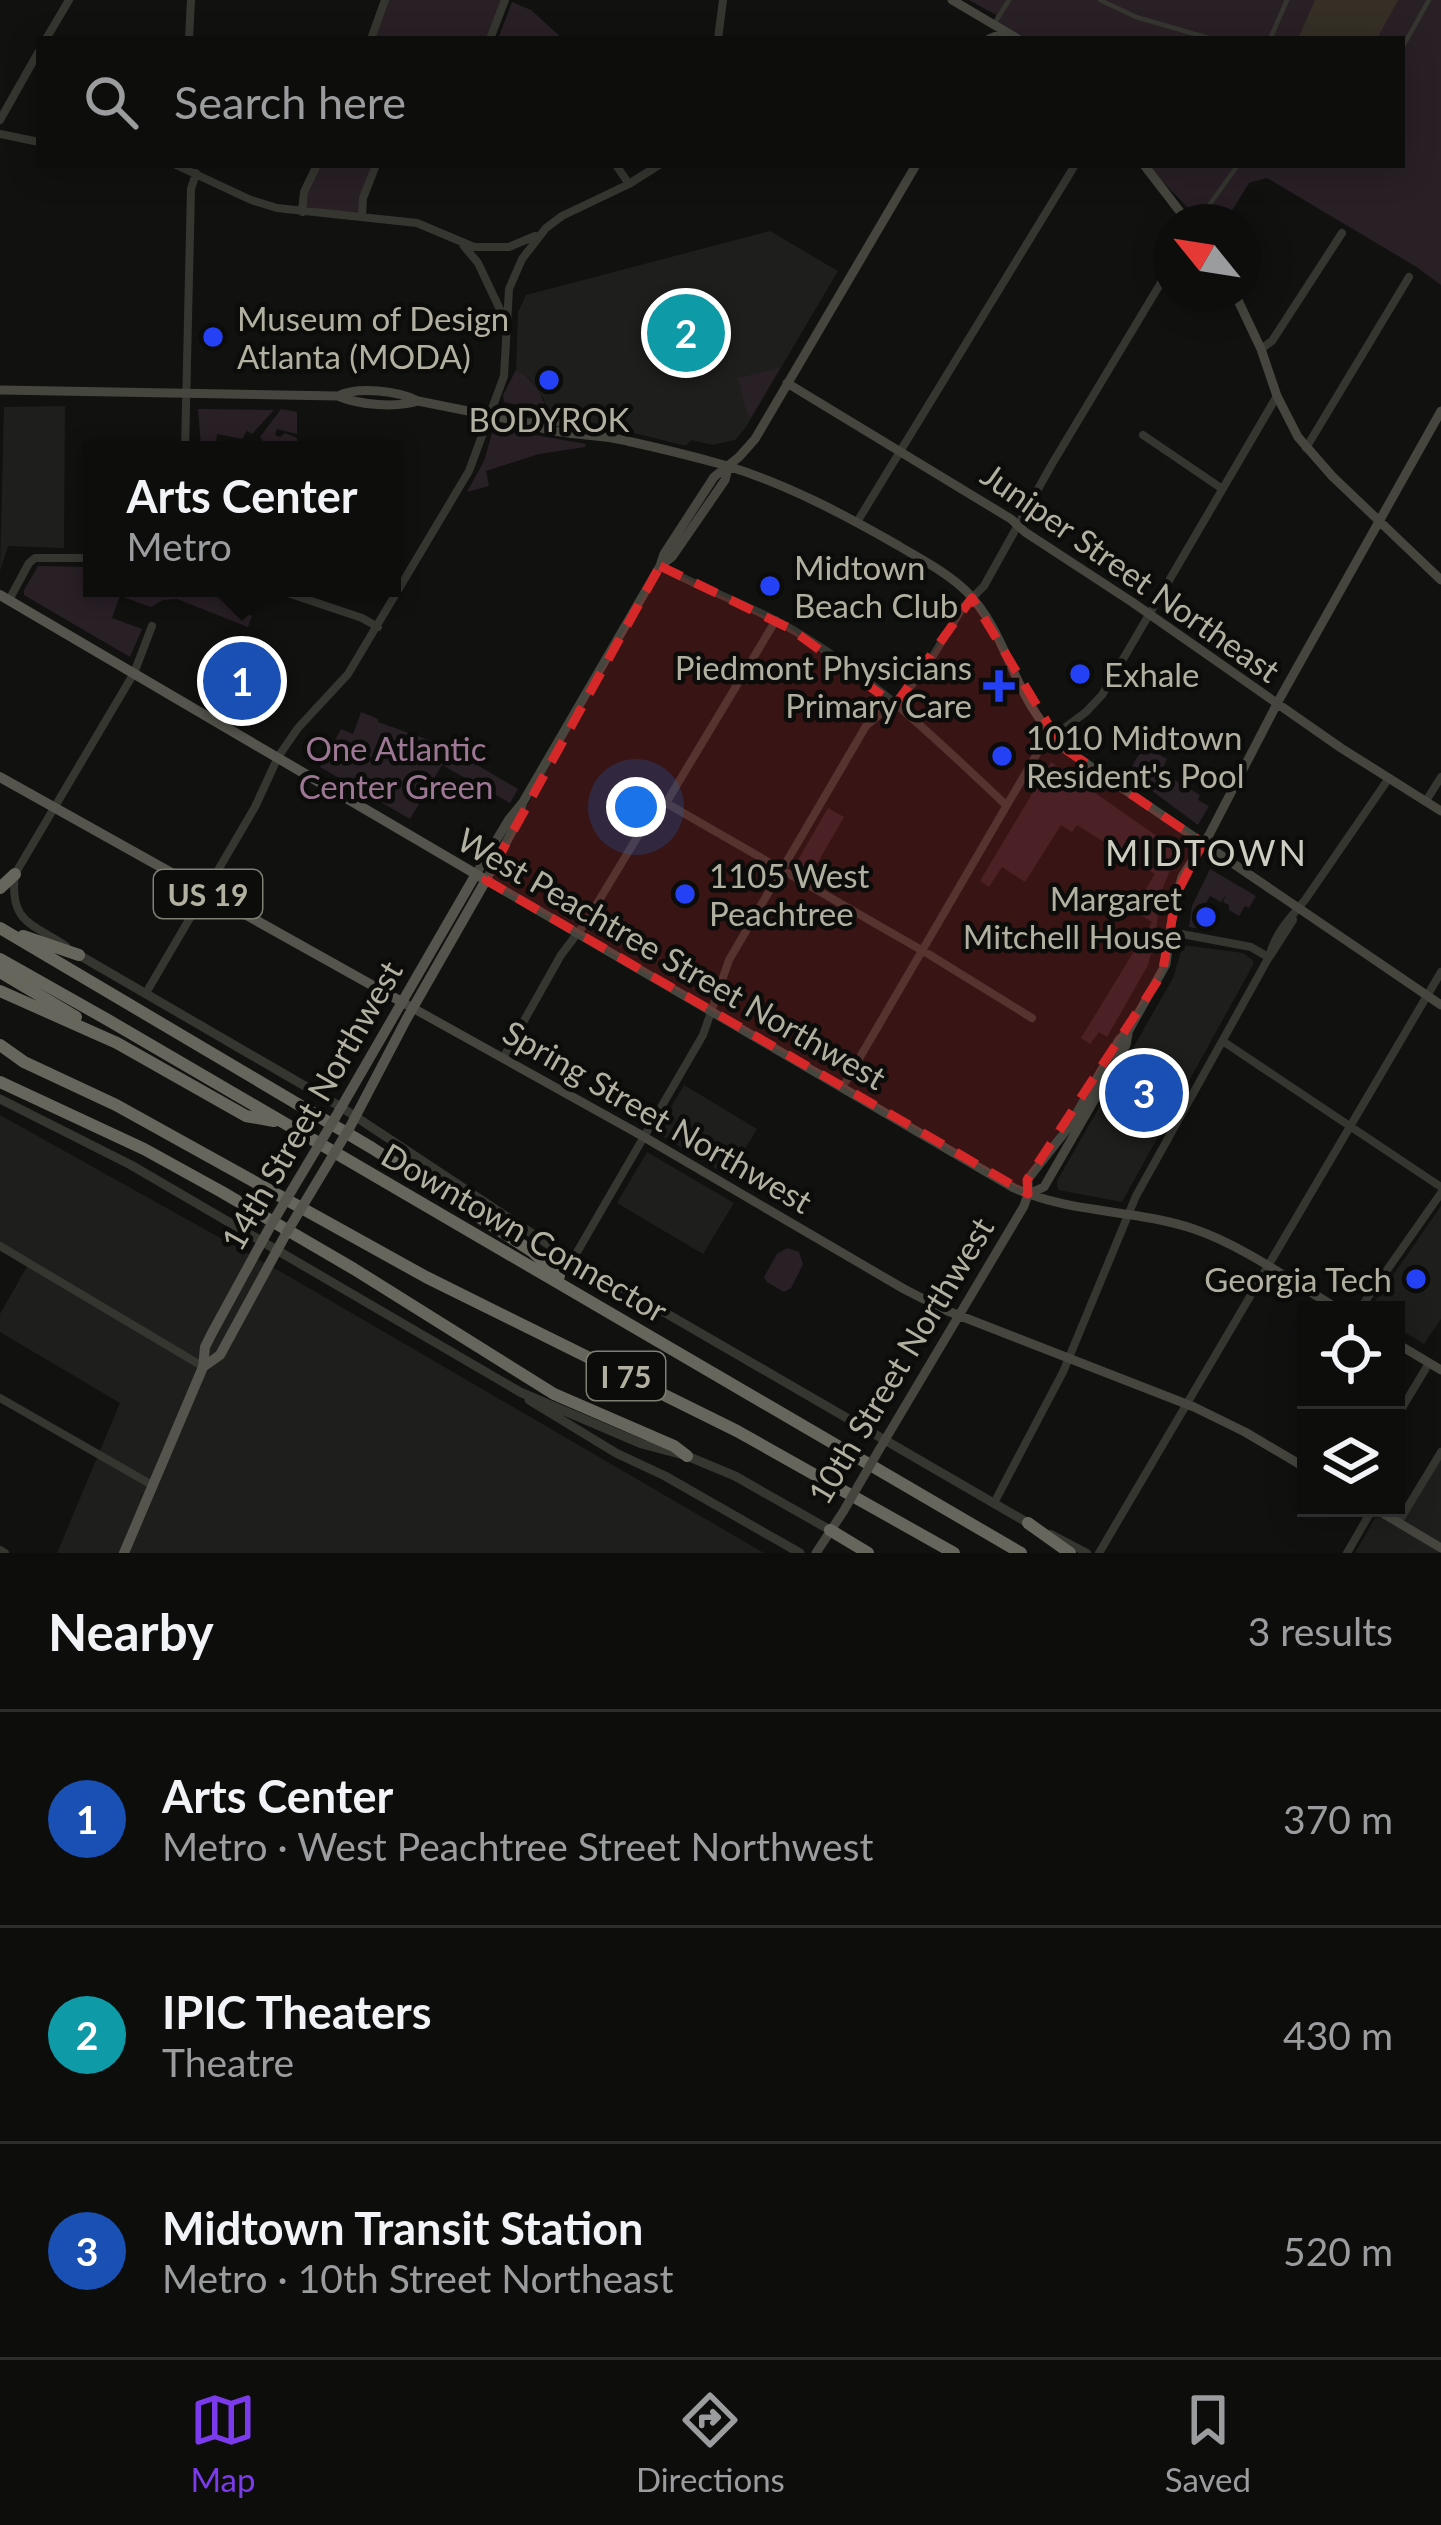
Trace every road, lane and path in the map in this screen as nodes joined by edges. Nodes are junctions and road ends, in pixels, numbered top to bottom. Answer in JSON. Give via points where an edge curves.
{"nodes":[{"id":1,"x":69,"y":0,"type":"edge"},
{"id":2,"x":191,"y":0,"type":"edge"},
{"id":3,"x":385,"y":0,"type":"edge"},
{"id":4,"x":506,"y":0,"type":"edge"},
{"id":5,"x":723,"y":0,"type":"edge"},
{"id":6,"x":952,"y":0,"type":"edge"},
{"id":7,"x":1010,"y":0,"type":"edge"},
{"id":8,"x":1100,"y":0,"type":"edge"},
{"id":9,"x":1287,"y":0,"type":"edge"},
{"id":10,"x":1429,"y":0,"type":"edge"},
{"id":11,"x":990,"y":33,"type":"edge"},
{"id":12,"x":48,"y":36,"type":"edge"},
{"id":13,"x":189,"y":36,"type":"edge"},
{"id":14,"x":372,"y":36,"type":"edge"},
{"id":15,"x":491,"y":36,"type":"edge"},
{"id":16,"x":718,"y":36,"type":"edge"},
{"id":17,"x":1202,"y":36,"type":"edge"},
{"id":18,"x":1271,"y":36,"type":"edge"},
{"id":19,"x":1405,"y":43,"type":"edge"},
{"id":20,"x":36,"y":56,"type":"edge"},
{"id":21,"x":0,"y":120,"type":"edge"},
{"id":22,"x":0,"y":134,"type":"edge"},
{"id":23,"x":36,"y":141,"type":"edge"},
{"id":24,"x":185,"y":168,"type":"edge"},
{"id":25,"x":316,"y":168,"type":"edge"},
{"id":26,"x":375,"y":168,"type":"edge"},
{"id":27,"x":618,"y":168,"type":"edge"},
{"id":28,"x":654,"y":168,"type":"edge"},
{"id":29,"x":914,"y":168,"type":"edge"},
{"id":30,"x":1073,"y":168,"type":"edge"},
{"id":31,"x":1146,"y":168,"type":"edge"},
{"id":32,"x":1236,"y":168,"type":"edge"},
{"id":33,"x":196,"y":172,"type":"junction"},
{"id":34,"x":629,"y":184,"type":"junction"},
{"id":35,"x":1174,"y":204,"type":"edge"},
{"id":36,"x":1211,"y":204,"type":"edge"},
{"id":37,"x":302,"y":212,"type":"junction"},
{"id":38,"x":362,"y":217,"type":"junction"},
{"id":39,"x":546,"y":228,"type":"junction"},
{"id":40,"x":1342,"y":233,"type":"dead end"},
{"id":41,"x":462,"y":244,"type":"junction"},
{"id":42,"x":1409,"y":277,"type":"dead end"},
{"id":43,"x":1153,"y":295,"type":"edge"},
{"id":44,"x":1244,"y":312,"type":"edge"},
{"id":45,"x":506,"y":323,"type":"junction"},
{"id":46,"x":1261,"y":349,"type":"junction"},
{"id":47,"x":788,"y":383,"type":"junction"},
{"id":48,"x":0,"y":390,"type":"edge"},
{"id":49,"x":186,"y":394,"type":"junction"},
{"id":50,"x":1277,"y":396,"type":"junction"},
{"id":51,"x":1441,"y":411,"type":"edge"},
{"id":52,"x":489,"y":415,"type":"junction"},
{"id":53,"x":1436,"y":430,"type":"edge"},
{"id":54,"x":1144,"y":435,"type":"dead end"},
{"id":55,"x":185,"y":441,"type":"edge"},
{"id":56,"x":1306,"y":448,"type":"junction"},
{"id":57,"x":901,"y":450,"type":"junction"},
{"id":58,"x":728,"y":466,"type":"junction"},
{"id":59,"x":1221,"y":488,"type":"junction"},
{"id":60,"x":1378,"y":521,"type":"junction"},
{"id":61,"x":856,"y":522,"type":"junction"},
{"id":62,"x":1018,"y":526,"type":"junction"},
{"id":63,"x":83,"y":557,"type":"edge"},
{"id":64,"x":660,"y":566,"type":"junction"},
{"id":65,"x":1441,"y":580,"type":"edge"},
{"id":66,"x":401,"y":588,"type":"edge"},
{"id":67,"x":4,"y":597,"type":"edge"},
{"id":68,"x":300,"y":597,"type":"edge"},
{"id":69,"x":396,"y":597,"type":"edge"},
{"id":70,"x":972,"y":598,"type":"junction"},
{"id":71,"x":1149,"y":614,"type":"junction"},
{"id":72,"x":776,"y":620,"type":"junction"},
{"id":73,"x":152,"y":626,"type":"dead end"},
{"id":74,"x":378,"y":627,"type":"junction"},
{"id":75,"x":134,"y":673,"type":"junction"},
{"id":76,"x":893,"y":704,"type":"junction"},
{"id":77,"x":1277,"y":705,"type":"junction"},
{"id":78,"x":1053,"y":736,"type":"junction"},
{"id":79,"x":278,"y":757,"type":"junction"},
{"id":80,"x":0,"y":777,"type":"edge"},
{"id":81,"x":1441,"y":777,"type":"edge"},
{"id":82,"x":1389,"y":778,"type":"junction"},
{"id":83,"x":1426,"y":801,"type":"junction"},
{"id":84,"x":666,"y":803,"type":"junction"},
{"id":85,"x":1006,"y":805,"type":"junction"},
{"id":86,"x":54,"y":809,"type":"junction"},
{"id":87,"x":1441,"y":811,"type":"edge"},
{"id":88,"x":1202,"y":844,"type":"junction"},
{"id":89,"x":782,"y":870,"type":"junction"},
{"id":90,"x":15,"y":874,"type":"junction"},
{"id":91,"x":481,"y":877,"type":"junction"},
{"id":92,"x":0,"y":888,"type":"edge"},
{"id":93,"x":205,"y":892,"type":"junction"},
{"id":94,"x":1296,"y":912,"type":"junction"},
{"id":95,"x":0,"y":928,"type":"edge"},
{"id":96,"x":1172,"y":932,"type":"junction"},
{"id":97,"x":578,"y":934,"type":"junction"},
{"id":98,"x":922,"y":950,"type":"junction"},
{"id":99,"x":79,"y":955,"type":"junction"},
{"id":100,"x":1269,"y":957,"type":"junction"},
{"id":101,"x":0,"y":959,"type":"edge"},
{"id":102,"x":0,"y":972,"type":"edge"},
{"id":103,"x":1441,"y":972,"type":"edge"},
{"id":104,"x":0,"y":991,"type":"edge"},
{"id":105,"x":146,"y":993,"type":"junction"},
{"id":106,"x":1427,"y":995,"type":"junction"},
{"id":107,"x":407,"y":1005,"type":"junction"},
{"id":108,"x":1441,"y":1005,"type":"edge"},
{"id":109,"x":711,"y":1012,"type":"junction"},
{"id":110,"x":1031,"y":1018,"type":"dead end"},
{"id":111,"x":1129,"y":1030,"type":"junction"},
{"id":112,"x":1224,"y":1042,"type":"junction"},
{"id":113,"x":117,"y":1043,"type":"junction"},
{"id":114,"x":0,"y":1045,"type":"edge"},
{"id":115,"x":502,"y":1058,"type":"junction"},
{"id":116,"x":0,"y":1059,"type":"edge"},
{"id":117,"x":24,"y":1062,"type":"junction"},
{"id":118,"x":0,"y":1082,"type":"edge"},
{"id":119,"x":842,"y":1088,"type":"junction"},
{"id":120,"x":0,"y":1100,"type":"edge"},
{"id":121,"x":338,"y":1112,"type":"junction"},
{"id":122,"x":353,"y":1122,"type":"junction"},
{"id":123,"x":285,"y":1123,"type":"junction"},
{"id":124,"x":1349,"y":1126,"type":"junction"},
{"id":125,"x":645,"y":1138,"type":"junction"},
{"id":126,"x":1441,"y":1190,"type":"edge"},
{"id":127,"x":1028,"y":1194,"type":"junction"},
{"id":128,"x":1129,"y":1215,"type":"junction"},
{"id":129,"x":262,"y":1241,"type":"junction"},
{"id":130,"x":0,"y":1246,"type":"edge"},
{"id":131,"x":277,"y":1251,"type":"junction"},
{"id":132,"x":573,"y":1259,"type":"junction"},
{"id":133,"x":1267,"y":1267,"type":"junction"},
{"id":134,"x":578,"y":1294,"type":"junction"},
{"id":135,"x":1325,"y":1301,"type":"edge"},
{"id":136,"x":1365,"y":1301,"type":"edge"},
{"id":137,"x":960,"y":1316,"type":"junction"},
{"id":138,"x":1405,"y":1348,"type":"edge"},
{"id":139,"x":1069,"y":1358,"type":"junction"},
{"id":140,"x":1429,"y":1363,"type":"junction"},
{"id":141,"x":203,"y":1367,"type":"junction"},
{"id":142,"x":1441,"y":1370,"type":"edge"},
{"id":143,"x":520,"y":1392,"type":"junction"},
{"id":144,"x":0,"y":1398,"type":"edge"},
{"id":145,"x":1185,"y":1404,"type":"junction"},
{"id":146,"x":1401,"y":1409,"type":"edge"},
{"id":147,"x":642,"y":1444,"type":"junction"},
{"id":148,"x":882,"y":1445,"type":"junction"},
{"id":149,"x":1441,"y":1452,"type":"edge"},
{"id":150,"x":687,"y":1456,"type":"junction"},
{"id":151,"x":638,"y":1462,"type":"junction"},
{"id":152,"x":1297,"y":1463,"type":"edge"},
{"id":153,"x":152,"y":1485,"type":"junction"},
{"id":154,"x":994,"y":1503,"type":"junction"},
{"id":155,"x":1368,"y":1517,"type":"edge"},
{"id":156,"x":1389,"y":1517,"type":"edge"},
{"id":157,"x":1398,"y":1522,"type":"junction"},
{"id":158,"x":1028,"y":1523,"type":"junction"},
{"id":159,"x":830,"y":1530,"type":"junction"},
{"id":160,"x":1441,"y":1548,"type":"edge"},
{"id":161,"x":124,"y":1553,"type":"edge"},
{"id":162,"x":800,"y":1553,"type":"edge"},
{"id":163,"x":817,"y":1553,"type":"edge"},
{"id":164,"x":868,"y":1553,"type":"edge"},
{"id":165,"x":954,"y":1553,"type":"edge"},
{"id":166,"x":1021,"y":1553,"type":"edge"},
{"id":167,"x":1070,"y":1553,"type":"edge"},
{"id":168,"x":1087,"y":1553,"type":"edge"},
{"id":169,"x":1099,"y":1553,"type":"edge"},
{"id":170,"x":1346,"y":1553,"type":"edge"}],
"edges":[{"from":1,"to":12,"type":"street"},
{"from":2,"to":13,"type":"street"},
{"from":3,"to":14,"type":"street"},
{"from":4,"to":15,"type":"street"},
{"from":5,"to":16,"type":"street"},
{"from":6,"to":11,"type":"main road"},
{"from":7,"to":11,"type":"street"},
{"from":8,"to":17,"type":"street"},
{"from":9,"to":18,"type":"street"},
{"from":10,"to":19,"type":"street"},
{"from":20,"to":21,"type":"street"},
{"from":22,"to":23,"type":"street"},
{"from":24,"to":33,"type":"street"},
{"from":25,"to":37,"type":"street"},
{"from":26,"to":38,"type":"street"},
{"from":27,"to":34,"type":"street"},
{"from":28,"to":34,"type":"street"},
{"from":29,"to":47,"type":"main road"},
{"from":30,"to":57,"type":"street"},
{"from":31,"to":35,"type":"main road"},
{"from":32,"to":36,"type":"street"},
{"from":33,"to":37,"type":"street","via":[[251,200]]},
{"from":33,"to":49,"type":"street"},
{"from":34,"to":39,"type":"street"},
{"from":37,"to":38,"type":"street"},
{"from":38,"to":41,"type":"street","via":[[417,223]]},
{"from":39,"to":41,"type":"street","via":[[509,247]]},
{"from":39,"to":45,"type":"street","via":[[517,267]]},
{"from":40,"to":46,"type":"street"},
{"from":41,"to":45,"type":"street"},
{"from":42,"to":56,"type":"street"},
{"from":43,"to":62,"type":"street"},
{"from":44,"to":46,"type":"main road"},
{"from":45,"to":52,"type":"street","via":[[506,366]]},
{"from":46,"to":50,"type":"main road"},
{"from":47,"to":57,"type":"main road","name":"Juniper Street Northeast"},
{"from":47,"to":58,"type":"main road","via":[[755,439]]},
{"from":48,"to":49,"type":"main road"},
{"from":49,"to":52,"type":"main road","via":[[418,401]]},
{"from":49,"to":55,"type":"street"},
{"from":50,"to":56,"type":"main road"},
{"from":50,"to":59,"type":"street"},
{"from":51,"to":53,"type":"main road"},
{"from":52,"to":58,"type":"main road"},
{"from":52,"to":66,"type":"street","via":[[469,471]]},
{"from":53,"to":60,"type":"main road"},
{"from":54,"to":59,"type":"street"},
{"from":56,"to":60,"type":"main road"},
{"from":57,"to":61,"type":"street"},
{"from":57,"to":62,"type":"main road","name":"Juniper Street Northeast"},
{"from":58,"to":61,"type":"main road"},
{"from":58,"to":64,"type":"main road"},
{"from":59,"to":71,"type":"street"},
{"from":60,"to":65,"type":"main road"},
{"from":60,"to":77,"type":"main road"},
{"from":61,"to":70,"type":"main road"},
{"from":62,"to":70,"type":"street"},
{"from":62,"to":71,"type":"main road","name":"Juniper Street Northeast"},
{"from":63,"to":67,"type":"street","via":[[35,558]]},
{"from":64,"to":72,"type":"street"},
{"from":64,"to":91,"type":"main road"},
{"from":67,"to":75,"type":"main road","name":"West Peachtree Street Northwest"},
{"from":68,"to":74,"type":"street"},
{"from":69,"to":74,"type":"street"},
{"from":70,"to":76,"type":"street","via":[[930,665]]},
{"from":70,"to":78,"type":"main road"},
{"from":71,"to":77,"type":"main road","name":"Juniper Street Northeast"},
{"from":71,"to":78,"type":"street","via":[[1098,700]]},
{"from":72,"to":76,"type":"street"},
{"from":72,"to":84,"type":"street"},
{"from":73,"to":75,"type":"street"},
{"from":74,"to":79,"type":"street"},
{"from":75,"to":79,"type":"main road","name":"West Peachtree Street Northwest"},
{"from":75,"to":86,"type":"street"},
{"from":76,"to":85,"type":"street"},
{"from":76,"to":89,"type":"street","via":[[866,726]]},
{"from":77,"to":82,"type":"main road","name":"Juniper Street Northeast"},
{"from":77,"to":88,"type":"main road"},
{"from":78,"to":85,"type":"street"},
{"from":78,"to":88,"type":"main road"},
{"from":79,"to":91,"type":"main road","name":"West Peachtree Street Northwest"},
{"from":79,"to":93,"type":"street"},
{"from":80,"to":86,"type":"main road","name":"Spring Street Northwest","number":"US 19"},
{"from":81,"to":83,"type":"street"},
{"from":82,"to":83,"type":"main road","name":"Juniper Street Northeast"},
{"from":82,"to":94,"type":"street"},
{"from":83,"to":87,"type":"main road","name":"Juniper Street Northeast"},
{"from":84,"to":89,"type":"street"},
{"from":84,"to":97,"type":"street","via":[[650,816]]},
{"from":85,"to":98,"type":"street"},
{"from":86,"to":90,"type":"street"},
{"from":86,"to":93,"type":"main road","name":"Spring Street Northwest","number":"US 19"},
{"from":88,"to":94,"type":"main road"},
{"from":88,"to":96,"type":"main road","via":[[1182,877]]},
{"from":89,"to":98,"type":"street"},
{"from":89,"to":109,"type":"street","via":[[726,966]]},
{"from":90,"to":92,"type":"highway"},
{"from":90,"to":99,"type":"street","via":[[18,914]]},
{"from":91,"to":97,"type":"main road","name":"West Peachtree Street Northwest"},
{"from":91,"to":107,"type":"main road","name":"14th Street Northwest"},
{"from":93,"to":105,"type":"street"},
{"from":93,"to":107,"type":"main road","name":"Spring Street Northwest","number":"US 19"},
{"from":94,"to":100,"type":"street"},
{"from":94,"to":106,"type":"main road"},
{"from":95,"to":99,"type":"highway"},
{"from":95,"to":134,"type":"highway","via":[[430,1184],[533,1252]]},
{"from":96,"to":100,"type":"street"},
{"from":96,"to":111,"type":"main road","via":[[1162,974]]},
{"from":97,"to":109,"type":"main road","name":"West Peachtree Street Northwest"},
{"from":97,"to":115,"type":"street"},
{"from":98,"to":110,"type":"street"},
{"from":98,"to":119,"type":"street"},
{"from":99,"to":105,"type":"street"},
{"from":100,"to":112,"type":"street"},
{"from":101,"to":123,"type":"highway","name":"Downtown Connector","number":"I 75"},
{"from":102,"to":113,"type":"highway"},
{"from":103,"to":106,"type":"street"},
{"from":104,"to":113,"type":"highway"},
{"from":105,"to":121,"type":"street"},
{"from":106,"to":108,"type":"main road"},
{"from":106,"to":124,"type":"street"},
{"from":107,"to":115,"type":"main road","name":"Spring Street Northwest"},
{"from":107,"to":121,"type":"main road","name":"14th Street Northwest"},
{"from":107,"to":122,"type":"main road","name":"14th Street Northwest"},
{"from":109,"to":119,"type":"main road","name":"West Peachtree Street Northwest"},
{"from":109,"to":125,"type":"street"},
{"from":111,"to":127,"type":"main road","via":[[1028,1179]]},
{"from":111,"to":127,"type":"main road","via":[[1044,1187]]},
{"from":112,"to":124,"type":"street"},
{"from":112,"to":128,"type":"street"},
{"from":113,"to":123,"type":"highway","via":[[246,1116]]},
{"from":114,"to":117,"type":"highway"},
{"from":115,"to":125,"type":"main road","name":"Spring Street Northwest"},
{"from":116,"to":117,"type":"highway","number":"I 75"},
{"from":117,"to":165,"type":"highway","number":"I 75","via":[[426,1277],[737,1431]]},
{"from":118,"to":150,"type":"highway","via":[[144,1149],[554,1394]]},
{"from":119,"to":127,"type":"main road","name":"West Peachtree Street Northwest"},
{"from":120,"to":129,"type":"street"},
{"from":121,"to":122,"type":"street"},
{"from":121,"to":129,"type":"main road","name":"14th Street Northwest","bridge":true},
{"from":122,"to":131,"type":"main road","name":"14th Street Northwest","bridge":true},
{"from":122,"to":132,"type":"street"},
{"from":123,"to":134,"type":"highway","name":"Downtown Connector","number":"I 75"},
{"from":124,"to":126,"type":"street"},
{"from":124,"to":133,"type":"street"},
{"from":125,"to":132,"type":"street"},
{"from":125,"to":137,"type":"main road","name":"Spring Street Northwest"},
{"from":126,"to":136,"type":"street"},
{"from":127,"to":128,"type":"main road","name":"West Peachtree Street Northwest"},
{"from":127,"to":137,"type":"main road","name":"10th Street Northwest"},
{"from":128,"to":133,"type":"main road","name":"West Peachtree Street Northwest","via":[[1198,1230]]},
{"from":128,"to":139,"type":"street"},
{"from":129,"to":131,"type":"street"},
{"from":129,"to":141,"type":"main road","name":"14th Street Northwest","via":[[212,1333]]},
{"from":130,"to":141,"type":"street"},
{"from":131,"to":141,"type":"main road","name":"14th Street Northwest","via":[[220,1354]]},
{"from":131,"to":143,"type":"street"},
{"from":132,"to":148,"type":"street"},
{"from":133,"to":135,"type":"main road","name":"West Peachtree Street Northwest"},
{"from":133,"to":145,"type":"street"},
{"from":134,"to":166,"type":"highway","name":"Downtown Connector","number":"I 75"},
{"from":137,"to":139,"type":"main road","name":"Spring Street Northwest"},
{"from":137,"to":148,"type":"main road","name":"10th Street Northwest"},
{"from":138,"to":140,"type":"main road"},
{"from":139,"to":145,"type":"main road","name":"Spring Street Northwest"},
{"from":139,"to":154,"type":"street"},
{"from":140,"to":142,"type":"main road"},
{"from":140,"to":146,"type":"street"},
{"from":141,"to":153,"type":"main road","name":"14th Street Northwest"},
{"from":143,"to":147,"type":"street"},
{"from":143,"to":151,"type":"street"},
{"from":144,"to":153,"type":"street"},
{"from":145,"to":152,"type":"main road","name":"Spring Street Northwest"},
{"from":145,"to":169,"type":"street"},
{"from":147,"to":150,"type":"street"},
{"from":147,"to":151,"type":"street"},
{"from":148,"to":154,"type":"street"},
{"from":148,"to":159,"type":"main road","name":"10th Street Northwest","bridge":true},
{"from":149,"to":157,"type":"street"},
{"from":150,"to":159,"type":"street"},
{"from":151,"to":162,"type":"street"},
{"from":153,"to":161,"type":"main road","name":"14th Street Northwest"},
{"from":154,"to":158,"type":"street"},
{"from":155,"to":170,"type":"street"},
{"from":156,"to":157,"type":"main road"},
{"from":157,"to":160,"type":"main road"},
{"from":158,"to":167,"type":"highway"},
{"from":158,"to":168,"type":"street"},
{"from":159,"to":163,"type":"main road","name":"10th Street Northwest"},
{"from":159,"to":164,"type":"highway"}]}
